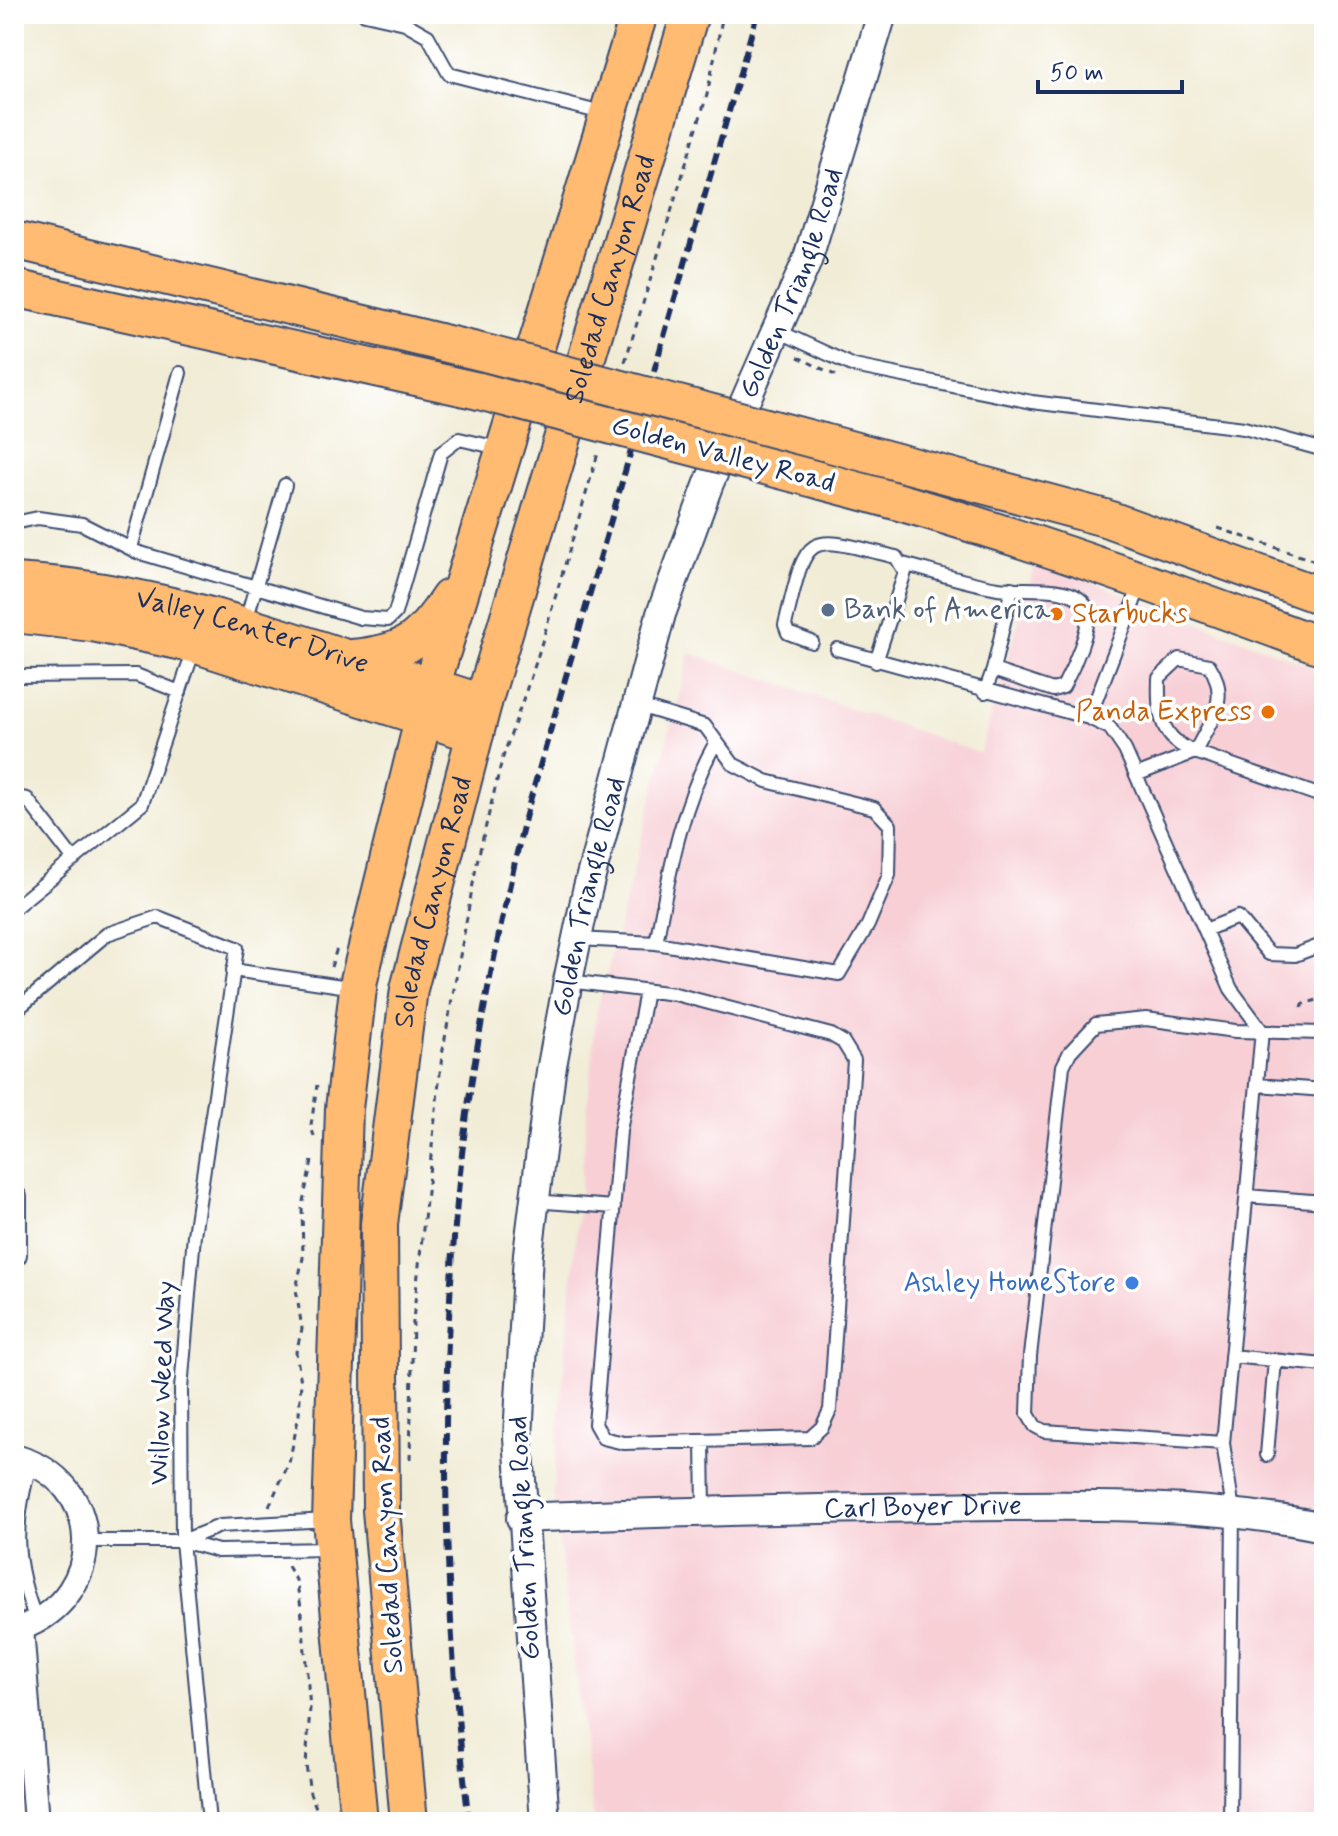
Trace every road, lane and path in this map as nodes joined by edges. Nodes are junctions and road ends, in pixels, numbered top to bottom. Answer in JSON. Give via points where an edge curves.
{"nodes":[{"id":1,"x":365,"y":14,"type":"edge"},
{"id":2,"x":639,"y":14,"type":"edge"},
{"id":3,"x":690,"y":14,"type":"edge"},
{"id":4,"x":723,"y":14,"type":"edge"},
{"id":5,"x":882,"y":14,"type":"edge"},
{"id":6,"x":608,"y":115,"type":"junction"},
{"id":7,"x":14,"y":240,"type":"edge"},
{"id":8,"x":14,"y":288,"type":"edge"},
{"id":9,"x":778,"y":331,"type":"junction"},
{"id":10,"x":180,"y":373,"type":"dead end"},
{"id":11,"x":621,"y":375,"type":"dead end"},
{"id":12,"x":504,"y":450,"type":"junction"},
{"id":13,"x":599,"y":450,"type":"dead end"},
{"id":14,"x":1324,"y":450,"type":"edge"},
{"id":15,"x":285,"y":485,"type":"dead end"},
{"id":16,"x":14,"y":523,"type":"edge"},
{"id":17,"x":131,"y":548,"type":"junction"},
{"id":18,"x":903,"y":564,"type":"junction"},
{"id":19,"x":467,"y":570,"type":"junction"},
{"id":20,"x":1142,"y":580,"type":"junction"},
{"id":21,"x":14,"y":582,"type":"edge"},
{"id":22,"x":255,"y":587,"type":"junction"},
{"id":23,"x":1018,"y":588,"type":"junction"},
{"id":24,"x":1324,"y":597,"type":"edge"},
{"id":25,"x":14,"y":614,"type":"edge"},
{"id":26,"x":244,"y":627,"type":"junction"},
{"id":27,"x":812,"y":642,"type":"dead end"},
{"id":28,"x":195,"y":645,"type":"junction"},
{"id":29,"x":1324,"y":647,"type":"edge"},
{"id":30,"x":837,"y":649,"type":"dead end"},
{"id":31,"x":343,"y":659,"type":"junction"},
{"id":32,"x":876,"y":662,"type":"junction"},
{"id":33,"x":997,"y":671,"type":"junction"},
{"id":34,"x":14,"y":676,"type":"edge"},
{"id":35,"x":180,"y":692,"type":"junction"},
{"id":36,"x":985,"y":692,"type":"junction"},
{"id":37,"x":427,"y":702,"type":"junction"},
{"id":38,"x":636,"y":705,"type":"junction"},
{"id":39,"x":1089,"y":718,"type":"junction"},
{"id":40,"x":479,"y":719,"type":"junction"},
{"id":41,"x":716,"y":742,"type":"junction"},
{"id":42,"x":1195,"y":752,"type":"junction"},
{"id":43,"x":1136,"y":775,"type":"junction"},
{"id":44,"x":14,"y":797,"type":"edge"},
{"id":45,"x":1324,"y":797,"type":"edge"},
{"id":46,"x":74,"y":860,"type":"junction"},
{"id":47,"x":14,"y":908,"type":"edge"},
{"id":48,"x":1205,"y":930,"type":"junction"},
{"id":49,"x":340,"y":938,"type":"dead end"},
{"id":50,"x":577,"y":939,"type":"junction"},
{"id":51,"x":656,"y":943,"type":"junction"},
{"id":52,"x":1324,"y":944,"type":"edge"},
{"id":53,"x":233,"y":970,"type":"junction"},
{"id":54,"x":568,"y":981,"type":"junction"},
{"id":55,"x":343,"y":985,"type":"junction"},
{"id":56,"x":646,"y":991,"type":"junction"},
{"id":57,"x":1324,"y":998,"type":"edge"},
{"id":58,"x":1302,"y":1008,"type":"dead end"},
{"id":59,"x":14,"y":1012,"type":"edge"},
{"id":60,"x":1262,"y":1031,"type":"junction"},
{"id":61,"x":1324,"y":1033,"type":"edge"},
{"id":62,"x":320,"y":1075,"type":"dead end"},
{"id":63,"x":1257,"y":1085,"type":"junction"},
{"id":64,"x":1324,"y":1090,"type":"edge"},
{"id":65,"x":1247,"y":1196,"type":"junction"},
{"id":66,"x":14,"y":1198,"type":"edge"},
{"id":67,"x":533,"y":1201,"type":"junction"},
{"id":68,"x":1324,"y":1202,"type":"edge"},
{"id":69,"x":614,"y":1207,"type":"junction"},
{"id":70,"x":379,"y":1224,"type":"junction"},
{"id":71,"x":14,"y":1254,"type":"edge"},
{"id":72,"x":1231,"y":1356,"type":"junction"},
{"id":73,"x":1275,"y":1360,"type":"junction"},
{"id":74,"x":1324,"y":1365,"type":"edge"},
{"id":75,"x":703,"y":1441,"type":"junction"},
{"id":76,"x":1223,"y":1443,"type":"junction"},
{"id":77,"x":1267,"y":1455,"type":"dead end"},
{"id":78,"x":23,"y":1459,"type":"edge"},
{"id":79,"x":410,"y":1468,"type":"dead end"},
{"id":80,"x":704,"y":1510,"type":"junction"},
{"id":81,"x":1233,"y":1511,"type":"junction"},
{"id":82,"x":521,"y":1518,"type":"junction"},
{"id":83,"x":258,"y":1524,"type":"junction"},
{"id":84,"x":1324,"y":1527,"type":"edge"},
{"id":85,"x":336,"y":1534,"type":"junction"},
{"id":86,"x":87,"y":1541,"type":"junction"},
{"id":87,"x":182,"y":1541,"type":"junction"},
{"id":88,"x":257,"y":1550,"type":"junction"},
{"id":89,"x":24,"y":1626,"type":"edge"},
{"id":90,"x":394,"y":1668,"type":"junction"},
{"id":91,"x":36,"y":1822,"type":"edge"},
{"id":92,"x":209,"y":1822,"type":"edge"},
{"id":93,"x":322,"y":1822,"type":"edge"},
{"id":94,"x":359,"y":1822,"type":"edge"},
{"id":95,"x":409,"y":1822,"type":"edge"},
{"id":96,"x":545,"y":1822,"type":"edge"},
{"id":97,"x":1230,"y":1822,"type":"edge"}],
"edges":[{"from":1,"to":6,"type":"lane","via":[[405,23],[428,36],[449,74]]},
{"from":2,"to":6,"type":"main road","name":"Soledad Canyon Road"},
{"from":3,"to":40,"type":"main road","name":"Soledad Canyon Road"},
{"from":4,"to":11,"type":"path","via":[[707,95]]},
{"from":5,"to":9,"type":"street","name":"Golden Triangle Road","via":[[818,231]]},
{"from":6,"to":12,"type":"main road","name":"Soledad Canyon Road"},
{"from":7,"to":24,"type":"main road","name":"Golden Valley Road","bridge":true,"via":[[489,354],[953,475],[1105,518]]},
{"from":8,"to":20,"type":"main road","name":"Golden Valley Road","bridge":true,"via":[[479,391],[947,513]]},
{"from":9,"to":14,"type":"lane","via":[[854,366],[1032,402],[1244,428]]},
{"from":9,"to":38,"type":"street","name":"Golden Triangle Road","via":[[696,515]]},
{"from":10,"to":17,"type":"lane"},
{"from":12,"to":19,"type":"main road","name":"Soledad Canyon Road"},
{"from":12,"to":22,"type":"lane","via":[[459,439],[441,453],[395,613],[388,620],[361,618]]},
{"from":13,"to":79,"type":"path","via":[[502,760],[474,877],[442,1055],[415,1304]]},
{"from":15,"to":22,"type":"lane"},
{"from":16,"to":17,"type":"lane","via":[[61,519],[99,530]]},
{"from":17,"to":22,"type":"lane"},
{"from":18,"to":23,"type":"lane"},
{"from":18,"to":27,"type":"lane","via":[[896,557],[817,542],[805,553],[785,625],[788,633]]},
{"from":18,"to":32,"type":"lane","via":[[905,572]]},
{"from":19,"to":31,"type":"main road","via":[[432,624],[413,642],[385,654]]},
{"from":19,"to":37,"type":"main road","name":"Soledad Canyon Road"},
{"from":20,"to":29,"type":"main road","name":"Golden Valley Road"},
{"from":20,"to":39,"type":"lane"},
{"from":21,"to":26,"type":"main road","name":"Valley Center Drive","via":[[145,601]]},
{"from":22,"to":26,"type":"lane"},
{"from":23,"to":33,"type":"lane"},
{"from":23,"to":33,"type":"lane","via":[[1063,593],[1084,602],[1089,611],[1085,631],[1063,687],[1053,690]]},
{"from":25,"to":28,"type":"main road","name":"Valley Center Drive","via":[[92,623]]},
{"from":26,"to":31,"type":"main road","name":"Valley Center Drive"},
{"from":28,"to":35,"type":"lane"},
{"from":28,"to":37,"type":"main road","name":"Valley Center Drive"},
{"from":30,"to":32,"type":"lane"},
{"from":31,"to":37,"type":"main road","name":"Valley Center Drive"},
{"from":32,"to":36,"type":"lane"},
{"from":33,"to":36,"type":"lane"},
{"from":34,"to":35,"type":"lane","via":[[136,675]]},
{"from":35,"to":46,"type":"lane","via":[[142,804]]},
{"from":36,"to":39,"type":"lane"},
{"from":37,"to":40,"type":"main road","name":"Valley Center Drive"},
{"from":37,"to":55,"type":"main road","name":"Soledad Canyon Road"},
{"from":38,"to":41,"type":"lane","via":[[705,726]]},
{"from":38,"to":50,"type":"street","name":"Golden Triangle Road"},
{"from":39,"to":43,"type":"lane","via":[[1110,728]]},
{"from":40,"to":70,"type":"main road","name":"Soledad Canyon Road","via":[[409,989]]},
{"from":41,"to":51,"type":"lane","via":[[698,774],[669,873]]},
{"from":41,"to":51,"type":"lane","via":[[733,764],[766,781],[874,808],[890,825],[889,875],[839,974]]},
{"from":42,"to":42,"type":"lane","via":[[1219,703],[1220,683],[1209,665],[1179,659],[1159,678],[1158,712],[1176,745]]},
{"from":42,"to":43,"type":"lane"},
{"from":42,"to":45,"type":"lane"},
{"from":43,"to":48,"type":"lane"},
{"from":44,"to":46,"type":"lane","via":[[27,799]]},
{"from":46,"to":47,"type":"lane"},
{"from":48,"to":52,"type":"lane","via":[[1238,917],[1269,954],[1295,955]]},
{"from":48,"to":60,"type":"lane","via":[[1231,989]]},
{"from":49,"to":55,"type":"path"},
{"from":50,"to":51,"type":"lane"},
{"from":50,"to":54,"type":"street","name":"Golden Triangle Road"},
{"from":53,"to":55,"type":"lane"},
{"from":53,"to":59,"type":"lane","name":"Willow Weed Way","via":[[237,948],[158,917],[107,934]]},
{"from":53,"to":87,"type":"lane","name":"Willow Weed Way","via":[[194,1235],[181,1389]]},
{"from":54,"to":56,"type":"lane"},
{"from":54,"to":67,"type":"street","name":"Golden Triangle Road"},
{"from":55,"to":85,"type":"main road","name":"Soledad Canyon Road"},
{"from":56,"to":69,"type":"lane","via":[[620,1131]]},
{"from":56,"to":75,"type":"lane","via":[[831,1035],[843,1042],[854,1060],[830,1410],[810,1438]]},
{"from":57,"to":58,"type":"path"},
{"from":60,"to":61,"type":"lane"},
{"from":60,"to":63,"type":"lane"},
{"from":60,"to":76,"type":"lane","via":[[1146,1019],[1096,1024],[1070,1052],[1063,1066],[1030,1356],[1028,1414],[1044,1431]]},
{"from":62,"to":83,"type":"path","via":[[312,1107],[315,1148],[302,1206],[303,1258],[296,1289],[302,1329],[296,1352],[299,1415],[289,1463]]},
{"from":63,"to":64,"type":"lane"},
{"from":63,"to":65,"type":"lane"},
{"from":65,"to":68,"type":"lane"},
{"from":65,"to":72,"type":"lane"},
{"from":66,"to":71,"type":"street"},
{"from":67,"to":69,"type":"lane"},
{"from":67,"to":82,"type":"street","name":"Golden Triangle Road","via":[[521,1346]]},
{"from":69,"to":75,"type":"lane","via":[[595,1424],[603,1438],[624,1443]]},
{"from":70,"to":85,"type":"main road","via":[[361,1320]]},
{"from":70,"to":90,"type":"main road","name":"Soledad Canyon Road","via":[[381,1510]]},
{"from":72,"to":73,"type":"lane"},
{"from":72,"to":76,"type":"lane"},
{"from":73,"to":74,"type":"lane"},
{"from":73,"to":77,"type":"lane"},
{"from":75,"to":80,"type":"lane"},
{"from":76,"to":81,"type":"lane"},
{"from":78,"to":86,"type":"street","via":[[56,1476],[78,1505]]},
{"from":78,"to":89,"type":"lane","via":[[16,1545]]},
{"from":80,"to":81,"type":"street","name":"Carl Boyer Drive","via":[[1089,1505]]},
{"from":80,"to":82,"type":"street","name":"Carl Boyer Drive"},
{"from":81,"to":84,"type":"street","name":"Carl Boyer Drive"},
{"from":81,"to":97,"type":"lane"},
{"from":82,"to":96,"type":"street","name":"Golden Triangle Road"},
{"from":83,"to":85,"type":"lane"},
{"from":83,"to":87,"type":"lane","via":[[220,1526]]},
{"from":85,"to":88,"type":"lane"},
{"from":85,"to":90,"type":"main road","via":[[357,1549],[371,1608]]},
{"from":85,"to":94,"type":"main road","name":"Soledad Canyon Road"},
{"from":86,"to":87,"type":"lane"},
{"from":86,"to":89,"type":"street","via":[[81,1574],[68,1597]]},
{"from":87,"to":88,"type":"lane","via":[[218,1551]]},
{"from":87,"to":92,"type":"lane","name":"Willow Weed Way"},
{"from":88,"to":93,"type":"path","via":[[285,1561],[298,1589],[310,1708],[306,1765]]},
{"from":89,"to":91,"type":"street"},
{"from":90,"to":95,"type":"main road","name":"Soledad Canyon Road"}]}
